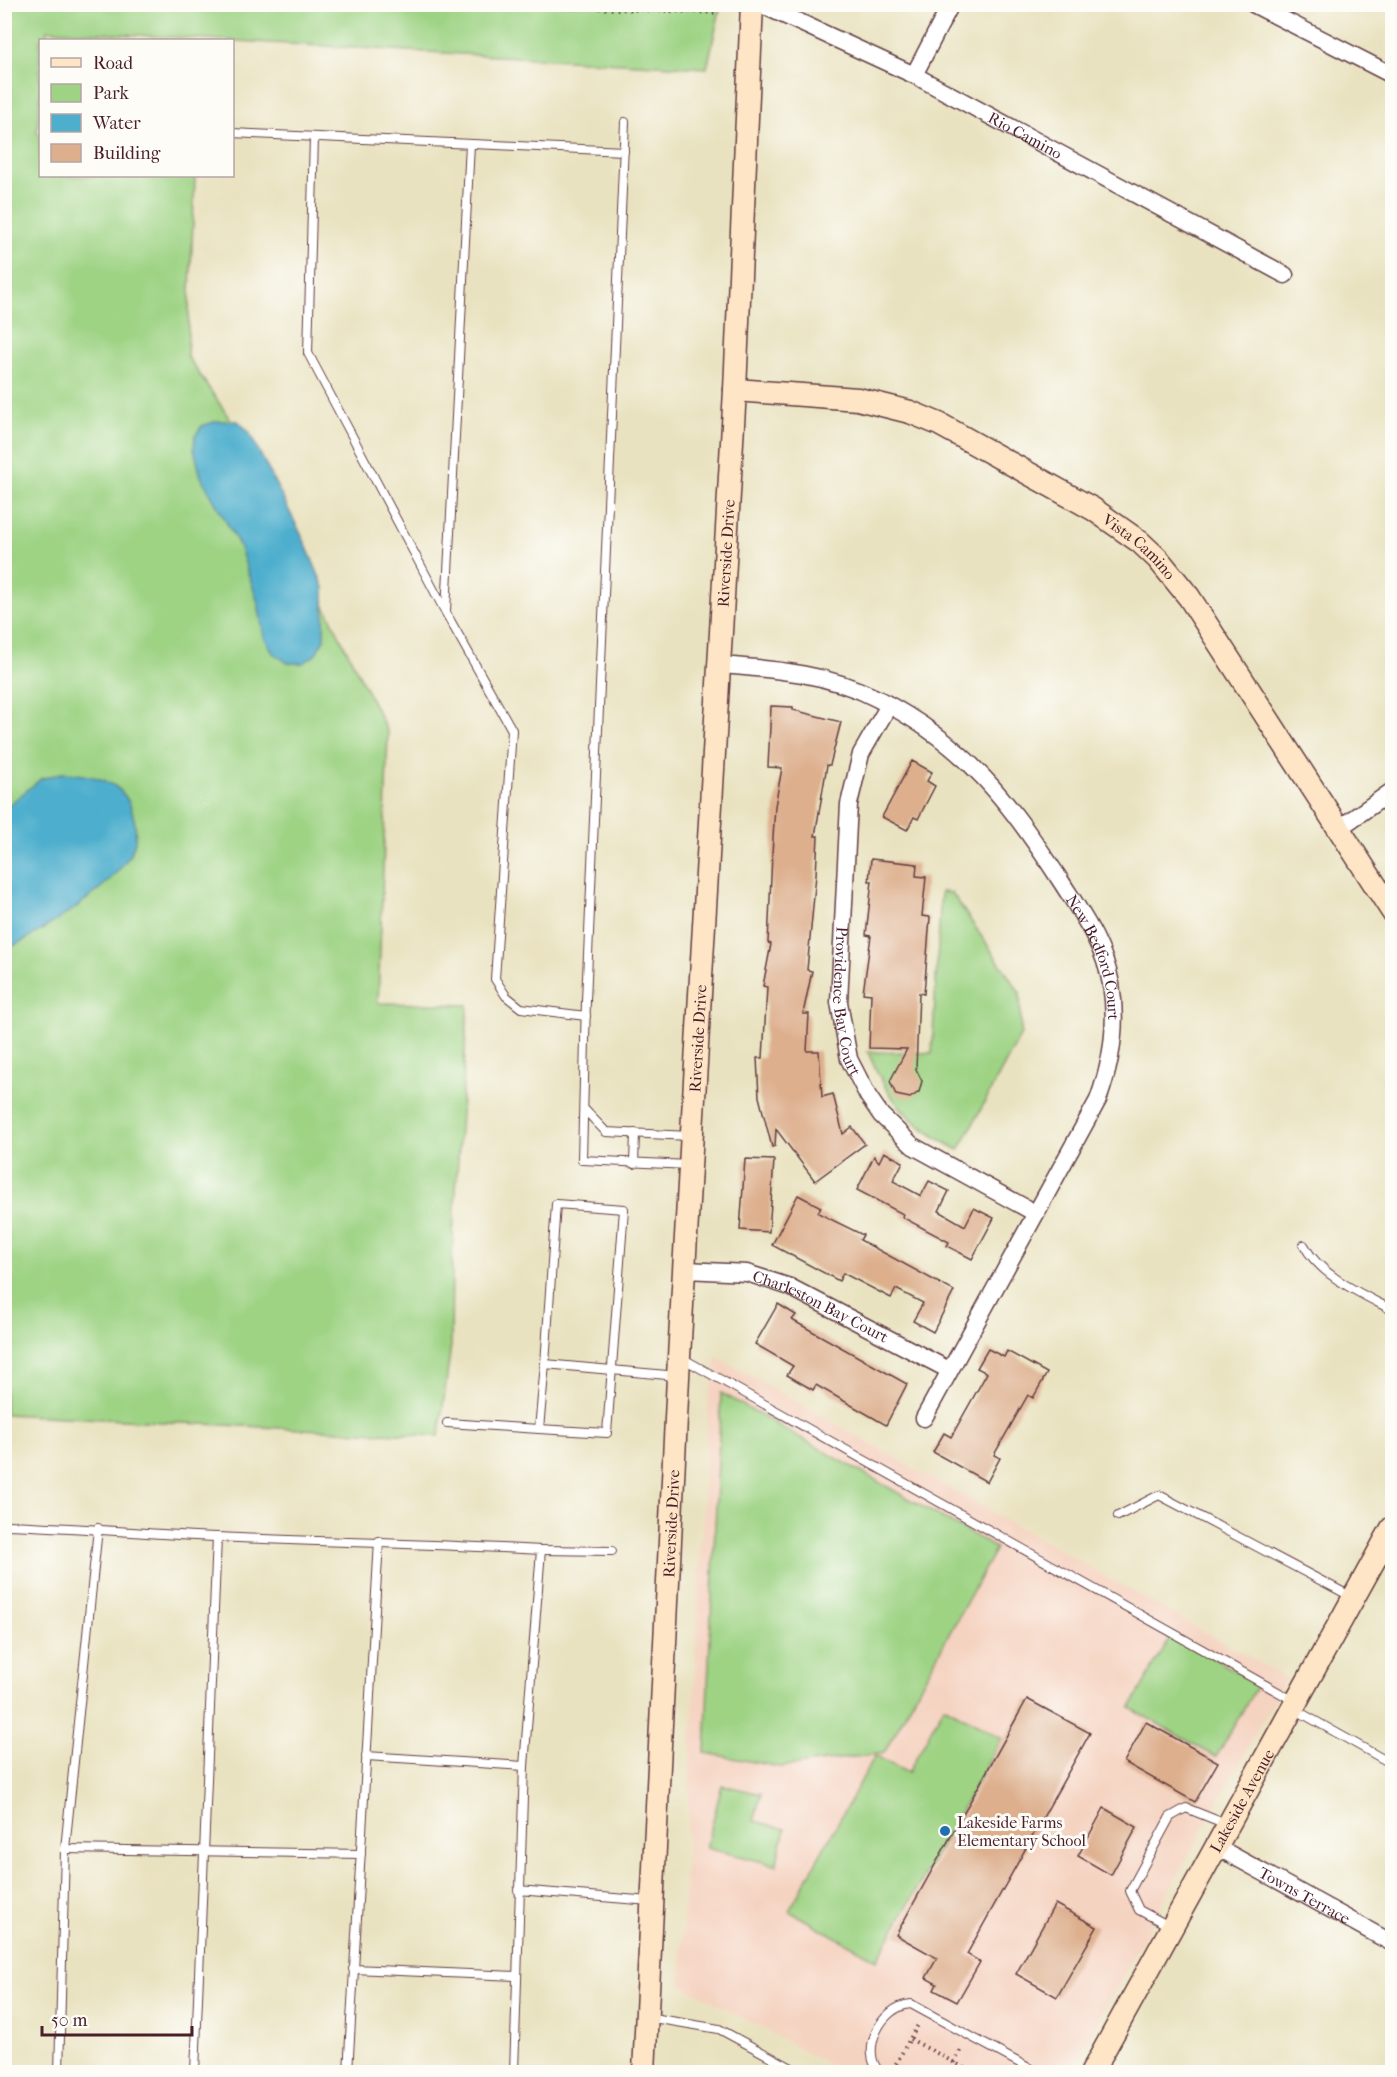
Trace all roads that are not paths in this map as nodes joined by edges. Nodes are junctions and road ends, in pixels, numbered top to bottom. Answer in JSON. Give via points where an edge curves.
{"nodes":[{"id":1,"x":752,"y":4,"type":"edge"},
{"id":2,"x":760,"y":4,"type":"edge"},
{"id":3,"x":951,"y":4,"type":"edge"},
{"id":4,"x":1253,"y":4,"type":"edge"},
{"id":5,"x":914,"y":75,"type":"junction"},
{"id":6,"x":1392,"y":75,"type":"edge"},
{"id":7,"x":625,"y":122,"type":"dead end"},
{"id":8,"x":234,"y":133,"type":"edge"},
{"id":9,"x":314,"y":136,"type":"junction"},
{"id":10,"x":470,"y":144,"type":"junction"},
{"id":11,"x":624,"y":150,"type":"junction"},
{"id":12,"x":1286,"y":275,"type":"dead end"},
{"id":13,"x":735,"y":390,"type":"junction"},
{"id":14,"x":446,"y":613,"type":"junction"},
{"id":15,"x":719,"y":665,"type":"junction"},
{"id":16,"x":889,"y":705,"type":"junction"},
{"id":17,"x":1392,"y":791,"type":"edge"},
{"id":18,"x":1338,"y":829,"type":"junction"},
{"id":19,"x":1392,"y":911,"type":"edge"},
{"id":20,"x":586,"y":1016,"type":"junction"},
{"id":21,"x":585,"y":1110,"type":"junction"},
{"id":22,"x":635,"y":1133,"type":"junction"},
{"id":23,"x":693,"y":1136,"type":"junction"},
{"id":24,"x":634,"y":1164,"type":"junction"},
{"id":25,"x":692,"y":1165,"type":"junction"},
{"id":26,"x":1035,"y":1213,"type":"junction"},
{"id":27,"x":1304,"y":1245,"type":"dead end"},
{"id":28,"x":686,"y":1270,"type":"junction"},
{"id":29,"x":1392,"y":1310,"type":"edge"},
{"id":30,"x":545,"y":1364,"type":"junction"},
{"id":31,"x":679,"y":1367,"type":"junction"},
{"id":32,"x":949,"y":1370,"type":"junction"},
{"id":33,"x":612,"y":1371,"type":"junction"},
{"id":34,"x":924,"y":1418,"type":"dead end"},
{"id":35,"x":447,"y":1423,"type":"dead end"},
{"id":36,"x":539,"y":1429,"type":"junction"},
{"id":37,"x":1118,"y":1516,"type":"dead end"},
{"id":38,"x":4,"y":1525,"type":"edge"},
{"id":39,"x":98,"y":1528,"type":"junction"},
{"id":40,"x":1392,"y":1528,"type":"edge"},
{"id":41,"x":217,"y":1537,"type":"junction"},
{"id":42,"x":379,"y":1541,"type":"junction"},
{"id":43,"x":541,"y":1550,"type":"junction"},
{"id":44,"x":612,"y":1551,"type":"dead end"},
{"id":45,"x":1354,"y":1598,"type":"junction"},
{"id":46,"x":1295,"y":1706,"type":"junction"},
{"id":47,"x":366,"y":1756,"type":"junction"},
{"id":48,"x":1392,"y":1764,"type":"edge"},
{"id":49,"x":524,"y":1766,"type":"junction"},
{"id":50,"x":1229,"y":1825,"type":"junction"},
{"id":51,"x":1217,"y":1847,"type":"junction"},
{"id":52,"x":65,"y":1849,"type":"junction"},
{"id":53,"x":205,"y":1853,"type":"junction"},
{"id":54,"x":361,"y":1854,"type":"junction"},
{"id":55,"x":518,"y":1890,"type":"junction"},
{"id":56,"x":654,"y":1901,"type":"junction"},
{"id":57,"x":1172,"y":1928,"type":"junction"},
{"id":58,"x":1392,"y":1943,"type":"edge"},
{"id":59,"x":353,"y":1969,"type":"junction"},
{"id":60,"x":516,"y":1976,"type":"junction"},
{"id":61,"x":647,"y":2016,"type":"junction"},
{"id":62,"x":59,"y":2073,"type":"edge"},
{"id":63,"x":195,"y":2073,"type":"edge"},
{"id":64,"x":348,"y":2073,"type":"edge"},
{"id":65,"x":514,"y":2073,"type":"edge"},
{"id":66,"x":644,"y":2073,"type":"edge"},
{"id":67,"x":799,"y":2073,"type":"edge"},
{"id":68,"x":880,"y":2073,"type":"edge"},
{"id":69,"x":1036,"y":2073,"type":"edge"},
{"id":70,"x":1092,"y":2073,"type":"edge"}],
"edges":[{"from":1,"to":13,"type":"main road","name":"Riverside Drive"},
{"from":2,"to":5,"type":"street","name":"Rio Camino"},
{"from":3,"to":5,"type":"street"},
{"from":4,"to":6,"type":"street"},
{"from":5,"to":12,"type":"street","name":"Rio Camino"},
{"from":7,"to":11,"type":"lane"},
{"from":8,"to":9,"type":"lane"},
{"from":9,"to":10,"type":"lane"},
{"from":9,"to":14,"type":"lane","via":[[308,353]]},
{"from":10,"to":11,"type":"lane"},
{"from":10,"to":14,"type":"lane"},
{"from":11,"to":20,"type":"lane"},
{"from":13,"to":15,"type":"main road","name":"Riverside Drive"},
{"from":13,"to":18,"type":"main road","name":"Vista Camino","via":[[858,399],[910,412],[1093,509],[1140,542],[1189,597]]},
{"from":14,"to":20,"type":"lane","via":[[512,730],[495,979],[506,996],[521,1008]]},
{"from":15,"to":16,"type":"street","name":"New Bedford Court","via":[[813,674]]},
{"from":15,"to":23,"type":"main road","name":"Riverside Drive"},
{"from":16,"to":26,"type":"street","name":"New Bedford Court","via":[[944,741],[1004,798],[1094,933],[1106,962],[1114,1029],[1106,1077],[1098,1100]]},
{"from":16,"to":26,"type":"street","name":"Providence Bay Court","via":[[861,754],[849,804],[839,1002],[849,1059],[881,1115],[913,1146]]},
{"from":17,"to":18,"type":"street"},
{"from":18,"to":19,"type":"main road","name":"Vista Camino"},
{"from":20,"to":21,"type":"lane"},
{"from":21,"to":22,"type":"lane","via":[[606,1132]]},
{"from":21,"to":24,"type":"lane","via":[[582,1160]]},
{"from":22,"to":23,"type":"lane"},
{"from":22,"to":24,"type":"lane"},
{"from":23,"to":25,"type":"main road","name":"Riverside Drive"},
{"from":24,"to":25,"type":"lane"},
{"from":25,"to":28,"type":"main road","name":"Riverside Drive"},
{"from":26,"to":32,"type":"street","name":"New Bedford Court"},
{"from":27,"to":29,"type":"lane","via":[[1312,1260]]},
{"from":28,"to":31,"type":"main road","name":"Riverside Drive"},
{"from":28,"to":32,"type":"street","name":"Charleston Bay Court","via":[[747,1273],[790,1287]]},
{"from":30,"to":33,"type":"lane"},
{"from":30,"to":33,"type":"lane","via":[[556,1204],[624,1209]]},
{"from":30,"to":36,"type":"lane"},
{"from":31,"to":33,"type":"lane"},
{"from":31,"to":46,"type":"lane"},
{"from":31,"to":56,"type":"main road","name":"Riverside Drive"},
{"from":32,"to":34,"type":"street","name":"New Bedford Court"},
{"from":33,"to":36,"type":"lane","via":[[607,1433]]},
{"from":35,"to":36,"type":"lane"},
{"from":37,"to":45,"type":"lane","via":[[1160,1495]]},
{"from":38,"to":39,"type":"lane"},
{"from":39,"to":41,"type":"lane"},
{"from":39,"to":52,"type":"lane"},
{"from":40,"to":45,"type":"main road","name":"Lakeside Avenue"},
{"from":41,"to":42,"type":"lane"},
{"from":41,"to":53,"type":"lane"},
{"from":42,"to":43,"type":"lane"},
{"from":42,"to":47,"type":"lane"},
{"from":43,"to":44,"type":"lane"},
{"from":43,"to":49,"type":"lane"},
{"from":45,"to":46,"type":"main road","name":"Lakeside Avenue"},
{"from":46,"to":48,"type":"lane"},
{"from":46,"to":50,"type":"main road","name":"Lakeside Avenue"},
{"from":47,"to":49,"type":"lane"},
{"from":47,"to":54,"type":"lane"},
{"from":49,"to":55,"type":"lane"},
{"from":50,"to":51,"type":"main road","name":"Lakeside Avenue"},
{"from":50,"to":57,"type":"lane","via":[[1186,1808],[1170,1817],[1130,1891],[1138,1910]]},
{"from":51,"to":57,"type":"main road","name":"Lakeside Avenue"},
{"from":51,"to":58,"type":"street","name":"Towns Terrace"},
{"from":52,"to":53,"type":"lane"},
{"from":52,"to":62,"type":"lane"},
{"from":53,"to":54,"type":"lane"},
{"from":53,"to":63,"type":"lane"},
{"from":54,"to":59,"type":"lane"},
{"from":55,"to":56,"type":"lane"},
{"from":55,"to":60,"type":"lane"},
{"from":56,"to":61,"type":"main road","name":"Riverside Drive"},
{"from":57,"to":70,"type":"main road","name":"Lakeside Avenue"},
{"from":59,"to":60,"type":"lane"},
{"from":59,"to":64,"type":"lane"},
{"from":60,"to":65,"type":"lane"},
{"from":61,"to":66,"type":"main road","name":"Riverside Drive"},
{"from":61,"to":67,"type":"lane","via":[[719,2029]]},
{"from":68,"to":69,"type":"lane","via":[[874,2061],[873,2040],[882,2019],[900,2005],[910,2004]]}]}
